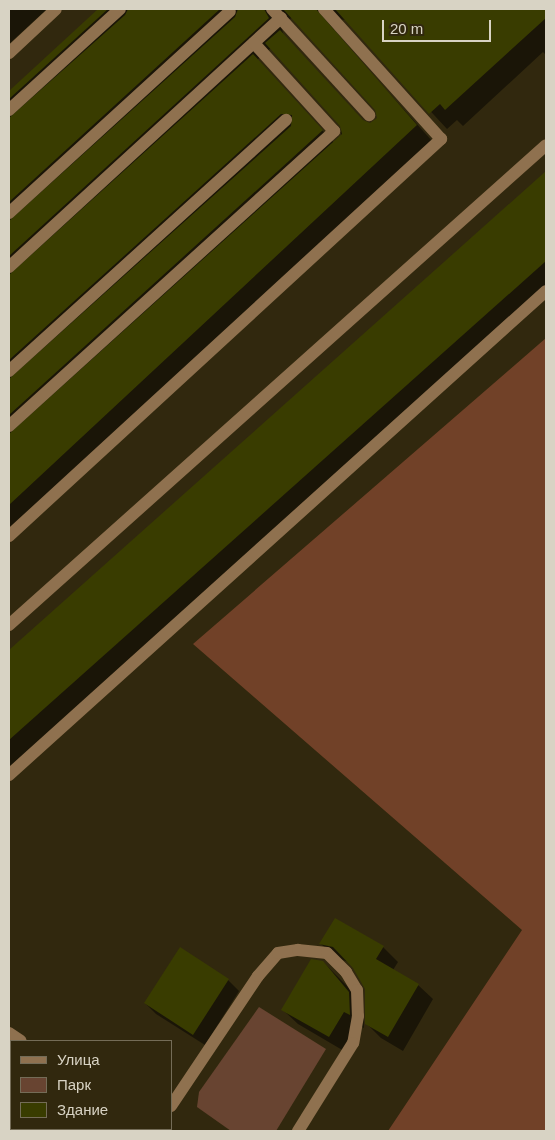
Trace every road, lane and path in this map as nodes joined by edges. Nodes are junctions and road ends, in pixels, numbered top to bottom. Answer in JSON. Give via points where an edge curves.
{"nodes":[{"id":1,"x":56,"y":9,"type":"edge"},
{"id":2,"x":120,"y":9,"type":"edge"},
{"id":3,"x":324,"y":9,"type":"edge"},
{"id":4,"x":230,"y":11,"type":"dead end"},
{"id":5,"x":277,"y":14,"type":"edge"},
{"id":6,"x":254,"y":43,"type":"junction"},
{"id":7,"x":9,"y":53,"type":"edge"},
{"id":8,"x":9,"y":110,"type":"edge"},
{"id":9,"x":369,"y":115,"type":"dead end"},
{"id":10,"x":286,"y":120,"type":"dead end"},
{"id":11,"x":546,"y":145,"type":"edge"},
{"id":12,"x":9,"y":213,"type":"edge"},
{"id":13,"x":9,"y":267,"type":"edge"},
{"id":14,"x":546,"y":291,"type":"edge"},
{"id":15,"x":9,"y":371,"type":"edge"},
{"id":16,"x":9,"y":426,"type":"edge"},
{"id":17,"x":9,"y":536,"type":"edge"},
{"id":18,"x":9,"y":625,"type":"edge"},
{"id":19,"x":9,"y":775,"type":"edge"},
{"id":20,"x":9,"y":1033,"type":"edge"},
{"id":21,"x":20,"y":1040,"type":"edge"},
{"id":22,"x":172,"y":1105,"type":"edge"},
{"id":23,"x":298,"y":1131,"type":"edge"}],
"edges":[{"from":1,"to":7,"type":"street"},
{"from":2,"to":8,"type":"street"},
{"from":3,"to":17,"type":"street","via":[[440,139]]},
{"from":4,"to":12,"type":"street"},
{"from":5,"to":6,"type":"street"},
{"from":5,"to":9,"type":"street"},
{"from":6,"to":13,"type":"street"},
{"from":6,"to":16,"type":"street","via":[[334,131]]},
{"from":10,"to":15,"type":"street"},
{"from":11,"to":18,"type":"street"},
{"from":14,"to":19,"type":"street"},
{"from":20,"to":21,"type":"street"},
{"from":22,"to":23,"type":"street","via":[[258,976],[278,954],[298,950],[327,954],[346,972],[356,990],[358,1016],[353,1043]]}]}
